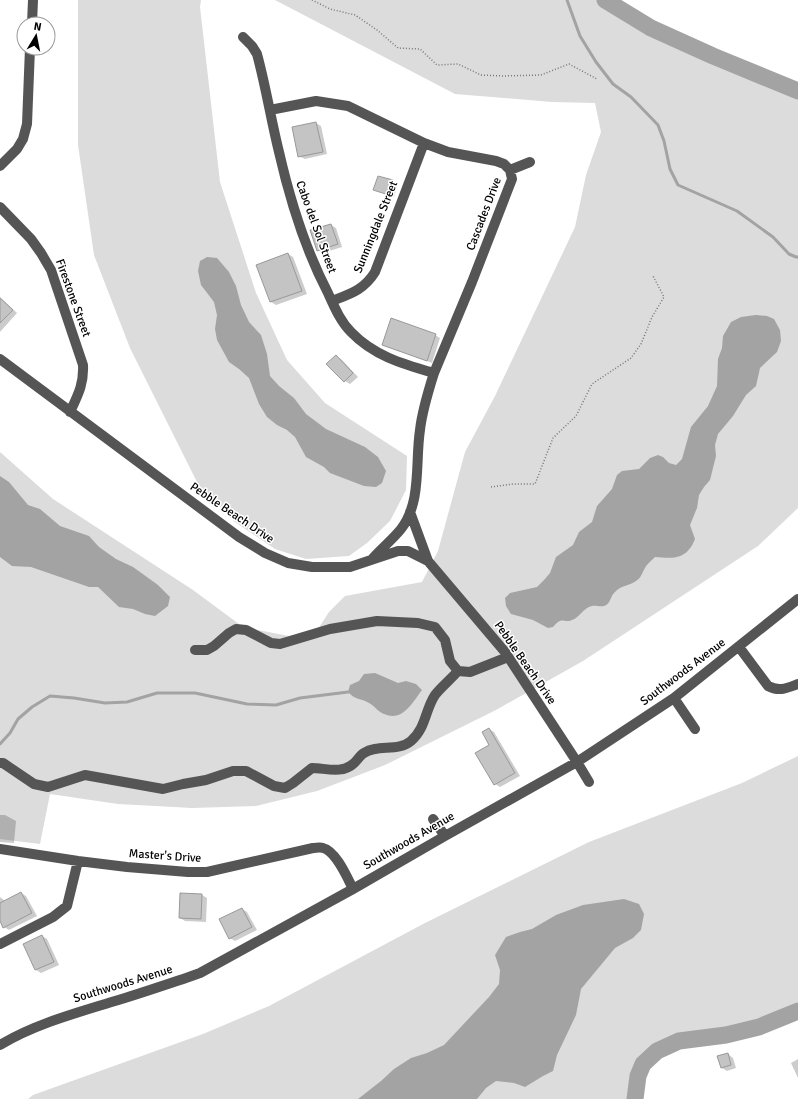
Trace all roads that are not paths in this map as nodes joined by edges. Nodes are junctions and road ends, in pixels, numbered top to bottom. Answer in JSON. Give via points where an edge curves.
{"nodes":[{"id":1,"x":33,"y":0,"type":"edge"},
{"id":2,"x":32,"y":16,"type":"edge"},
{"id":3,"x":243,"y":37,"type":"dead end"},
{"id":4,"x":30,"y":56,"type":"edge"},
{"id":5,"x":270,"y":110,"type":"junction"},
{"id":6,"x":424,"y":143,"type":"junction"},
{"id":7,"x":530,"y":162,"type":"dead end"},
{"id":8,"x":0,"y":166,"type":"edge"},
{"id":9,"x":510,"y":170,"type":"junction"},
{"id":10,"x":0,"y":207,"type":"edge"},
{"id":11,"x":332,"y":301,"type":"junction"},
{"id":12,"x":0,"y":359,"type":"edge"},
{"id":13,"x":434,"y":373,"type":"junction"},
{"id":14,"x":70,"y":412,"type":"junction"},
{"id":15,"x":410,"y":512,"type":"junction"},
{"id":16,"x":428,"y":561,"type":"junction"},
{"id":17,"x":369,"y":562,"type":"junction"},
{"id":18,"x":798,"y":599,"type":"edge"},
{"id":19,"x":739,"y":647,"type":"junction"},
{"id":20,"x":195,"y":650,"type":"dead end"},
{"id":21,"x":508,"y":657,"type":"junction"},
{"id":22,"x":458,"y":671,"type":"junction"},
{"id":23,"x":798,"y":684,"type":"edge"},
{"id":24,"x":674,"y":698,"type":"junction"},
{"id":25,"x":695,"y":729,"type":"dead end"},
{"id":26,"x":577,"y":762,"type":"junction"},
{"id":27,"x":0,"y":763,"type":"edge"},
{"id":28,"x":589,"y":782,"type":"dead end"},
{"id":29,"x":433,"y":819,"type":"dead end"},
{"id":30,"x":445,"y":836,"type":"junction"},
{"id":31,"x":0,"y":849,"type":"edge"},
{"id":32,"x":78,"y":861,"type":"junction"},
{"id":33,"x":353,"y":889,"type":"junction"},
{"id":34,"x":0,"y":944,"type":"edge"},
{"id":35,"x":0,"y":1045,"type":"edge"}],
"edges":[{"from":1,"to":2,"type":"street"},
{"from":3,"to":5,"type":"street","name":"Cabo del Sol Street","via":[[257,54]]},
{"from":4,"to":8,"type":"street","via":[[27,124],[23,139]]},
{"from":5,"to":6,"type":"street","name":"Cascades Drive","via":[[316,101],[332,102],[348,106]]},
{"from":5,"to":11,"type":"street","name":"Cabo del Sol Street","via":[[289,192],[318,274]]},
{"from":6,"to":9,"type":"street","name":"Cascades Drive","via":[[448,152],[500,162]]},
{"from":6,"to":11,"type":"street","name":"Sunningdale Street","via":[[371,279],[358,290]]},
{"from":7,"to":9,"type":"street"},
{"from":9,"to":13,"type":"street","name":"Cascades Drive","via":[[512,179]]},
{"from":10,"to":14,"type":"street","name":"Firestone Street","via":[[41,253],[59,290],[83,365],[81,390]]},
{"from":11,"to":13,"type":"street","name":"Cabo del Sol Street","via":[[339,317],[363,343],[396,362]]},
{"from":12,"to":14,"type":"street","name":"Pebble Beach Drive"},
{"from":13,"to":15,"type":"street","name":"Cascades Drive","via":[[420,431],[417,480]]},
{"from":14,"to":17,"type":"street","name":"Pebble Beach Drive","via":[[239,537],[265,553],[288,563],[312,567],[350,567]]},
{"from":15,"to":16,"type":"street"},
{"from":15,"to":17,"type":"street","name":"Cascades Drive","via":[[401,529]]},
{"from":16,"to":17,"type":"street","name":"Pebble Beach Drive","via":[[408,551],[398,551]]},
{"from":16,"to":21,"type":"street","name":"Pebble Beach Drive"},
{"from":18,"to":19,"type":"street","name":"Southwoods Avenue"},
{"from":19,"to":23,"type":"street","via":[[768,686],[784,689]]},
{"from":19,"to":24,"type":"street","name":"Southwoods Avenue"},
{"from":20,"to":22,"type":"street","via":[[207,650],[236,630],[246,630],[271,643],[280,644],[330,629],[377,621],[418,623],[435,627],[446,640],[450,661]]},
{"from":21,"to":22,"type":"street","via":[[470,672]]},
{"from":21,"to":26,"type":"street","name":"Pebble Beach Drive"},
{"from":22,"to":27,"type":"street","via":[[434,696],[422,728],[410,742],[364,753],[352,765],[343,769],[312,768],[285,788],[274,786],[246,771],[233,771],[163,789],[85,775],[48,787],[34,784]]},
{"from":24,"to":25,"type":"street"},
{"from":24,"to":26,"type":"street","name":"Southwoods Avenue"},
{"from":26,"to":28,"type":"street","name":"Pebble Beach Drive"},
{"from":26,"to":30,"type":"street","name":"Southwoods Avenue"},
{"from":29,"to":30,"type":"street"},
{"from":30,"to":33,"type":"street","name":"Southwoods Avenue"},
{"from":31,"to":32,"type":"street","name":"Master's Drive"},
{"from":32,"to":33,"type":"street","name":"Master's Drive","via":[[207,872],[323,847],[336,858]]},
{"from":32,"to":34,"type":"street","via":[[67,906],[53,917]]},
{"from":33,"to":35,"type":"street","name":"Southwoods Avenue","via":[[200,973],[50,1022]]}]}
